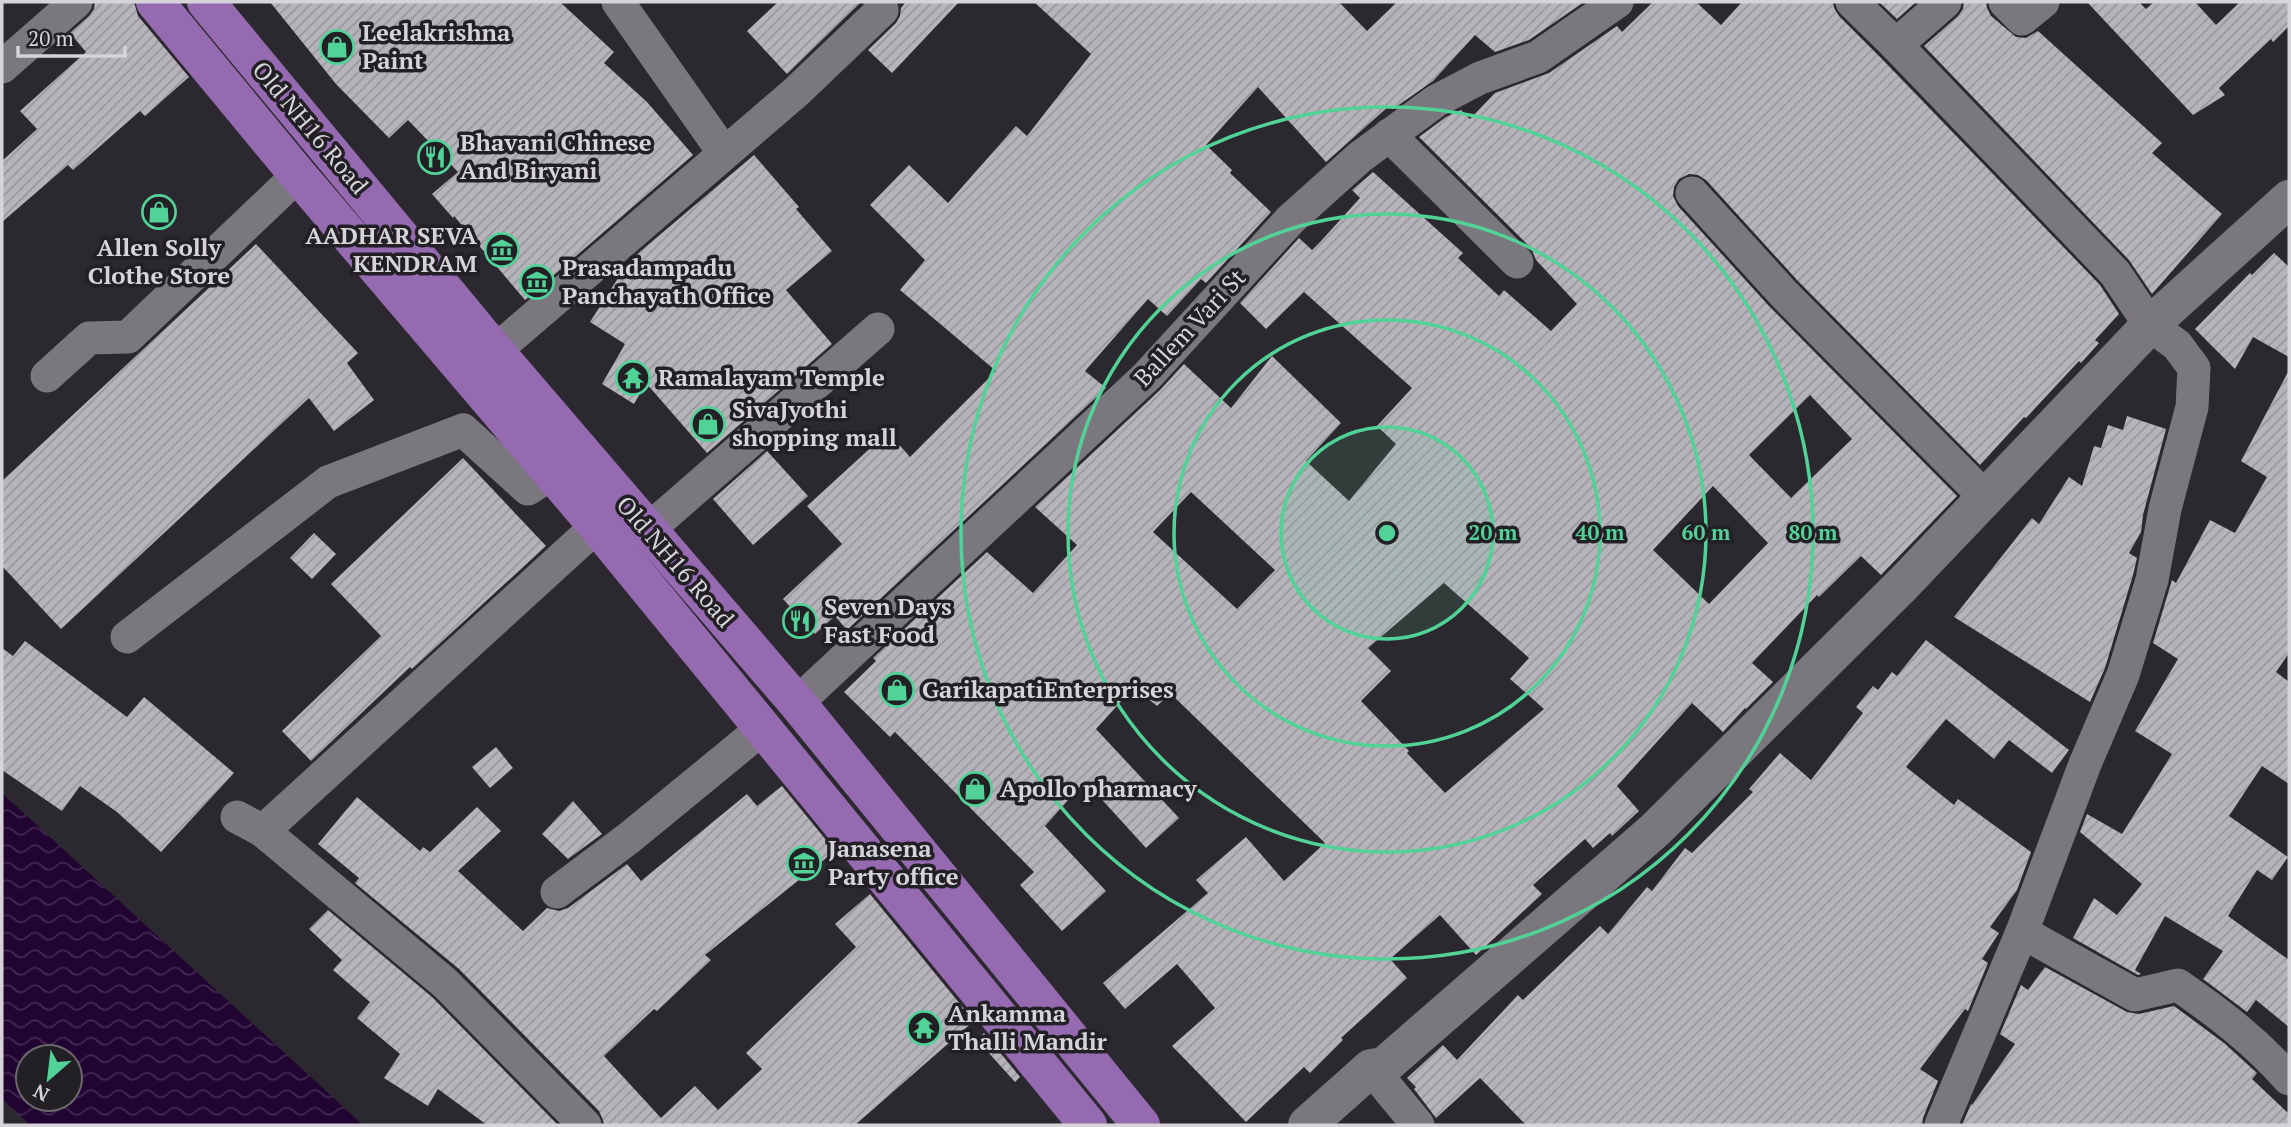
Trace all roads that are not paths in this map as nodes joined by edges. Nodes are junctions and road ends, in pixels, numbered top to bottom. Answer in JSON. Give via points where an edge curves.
{"nodes":[{"id":1,"x":76,"y":2,"type":"edge"},
{"id":2,"x":155,"y":2,"type":"edge"},
{"id":3,"x":206,"y":2,"type":"edge"},
{"id":4,"x":618,"y":2,"type":"edge"},
{"id":5,"x":880,"y":2,"type":"edge"},
{"id":6,"x":1617,"y":2,"type":"edge"},
{"id":7,"x":1852,"y":2,"type":"edge"},
{"id":8,"x":1945,"y":2,"type":"edge"},
{"id":9,"x":2004,"y":2,"type":"edge"},
{"id":10,"x":2043,"y":2,"type":"edge"},
{"id":11,"x":1896,"y":45,"type":"junction"},
{"id":12,"x":2,"y":67,"type":"edge"},
{"id":13,"x":1389,"y":135,"type":"junction"},
{"id":14,"x":724,"y":153,"type":"junction"},
{"id":15,"x":298,"y":175,"type":"junction"},
{"id":16,"x":1692,"y":193,"type":"dead end"},
{"id":17,"x":2289,"y":199,"type":"edge"},
{"id":18,"x":1517,"y":262,"type":"dead end"},
{"id":19,"x":2150,"y":325,"type":"junction"},
{"id":20,"x":878,"y":329,"type":"dead end"},
{"id":21,"x":495,"y":351,"type":"junction"},
{"id":22,"x":47,"y":376,"type":"dead end"},
{"id":23,"x":552,"y":473,"type":"junction"},
{"id":24,"x":1986,"y":498,"type":"junction"},
{"id":25,"x":597,"y":526,"type":"junction"},
{"id":26,"x":648,"y":530,"type":"junction"},
{"id":27,"x":127,"y":637,"type":"dead end"},
{"id":28,"x":797,"y":703,"type":"junction"},
{"id":29,"x":763,"y":728,"type":"junction"},
{"id":30,"x":558,"y":892,"type":"dead end"},
{"id":31,"x":2022,"y":932,"type":"junction"},
{"id":32,"x":1371,"y":1068,"type":"junction"},
{"id":33,"x":2289,"y":1079,"type":"edge"},
{"id":34,"x":585,"y":1125,"type":"edge"},
{"id":35,"x":1088,"y":1125,"type":"edge"},
{"id":36,"x":1141,"y":1125,"type":"edge"},
{"id":37,"x":1307,"y":1125,"type":"edge"},
{"id":38,"x":1418,"y":1125,"type":"edge"},
{"id":39,"x":1941,"y":1125,"type":"edge"}],
"edges":[{"from":1,"to":12,"type":"street"},
{"from":2,"to":15,"type":"main road","name":"Old NH16 Road"},
{"from":3,"to":21,"type":"main road","name":"Old NH16 Road"},
{"from":4,"to":14,"type":"street"},
{"from":5,"to":14,"type":"street","via":[[882,10],[824,67]]},
{"from":6,"to":13,"type":"street","name":"Ballem Vari St","via":[[1538,57],[1469,83]]},
{"from":7,"to":11,"type":"street"},
{"from":8,"to":11,"type":"street"},
{"from":9,"to":10,"type":"street","via":[[2022,19]]},
{"from":11,"to":19,"type":"street","via":[[2115,273]]},
{"from":13,"to":18,"type":"street"},
{"from":13,"to":28,"type":"street","name":"Ballem Vari St","via":[[1290,220],[1147,376]]},
{"from":14,"to":21,"type":"street"},
{"from":15,"to":22,"type":"street","via":[[128,337],[89,338]]},
{"from":15,"to":23,"type":"main road","name":"Old NH16 Road"},
{"from":16,"to":24,"type":"street","via":[[1783,293]]},
{"from":17,"to":19,"type":"street"},
{"from":19,"to":24,"type":"street"},
{"from":19,"to":31,"type":"street","via":[[2177,345],[2194,368],[2192,407],[2152,580],[2123,675]]},
{"from":20,"to":26,"type":"street"},
{"from":21,"to":26,"type":"main road","name":"Old NH16 Road"},
{"from":23,"to":25,"type":"main road","name":"Old NH16 Road"},
{"from":23,"to":27,"type":"street","via":[[528,489],[463,430],[401,453],[328,482]]},
{"from":24,"to":32,"type":"street","via":[[1655,831],[1384,1066]]},
{"from":25,"to":29,"type":"main road","name":"Old NH16 Road"},
{"from":25,"to":34,"type":"street","via":[[250,824],[445,983]]},
{"from":26,"to":28,"type":"main road","name":"Old NH16 Road"},
{"from":28,"to":36,"type":"main road","name":"Old NH16 Road"},
{"from":29,"to":30,"type":"street"},
{"from":29,"to":35,"type":"main road","name":"Old NH16 Road"},
{"from":31,"to":33,"type":"street","via":[[2135,995],[2178,985],[2265,1051]]},
{"from":31,"to":39,"type":"street"},
{"from":32,"to":37,"type":"street"},
{"from":32,"to":38,"type":"street"}]}
